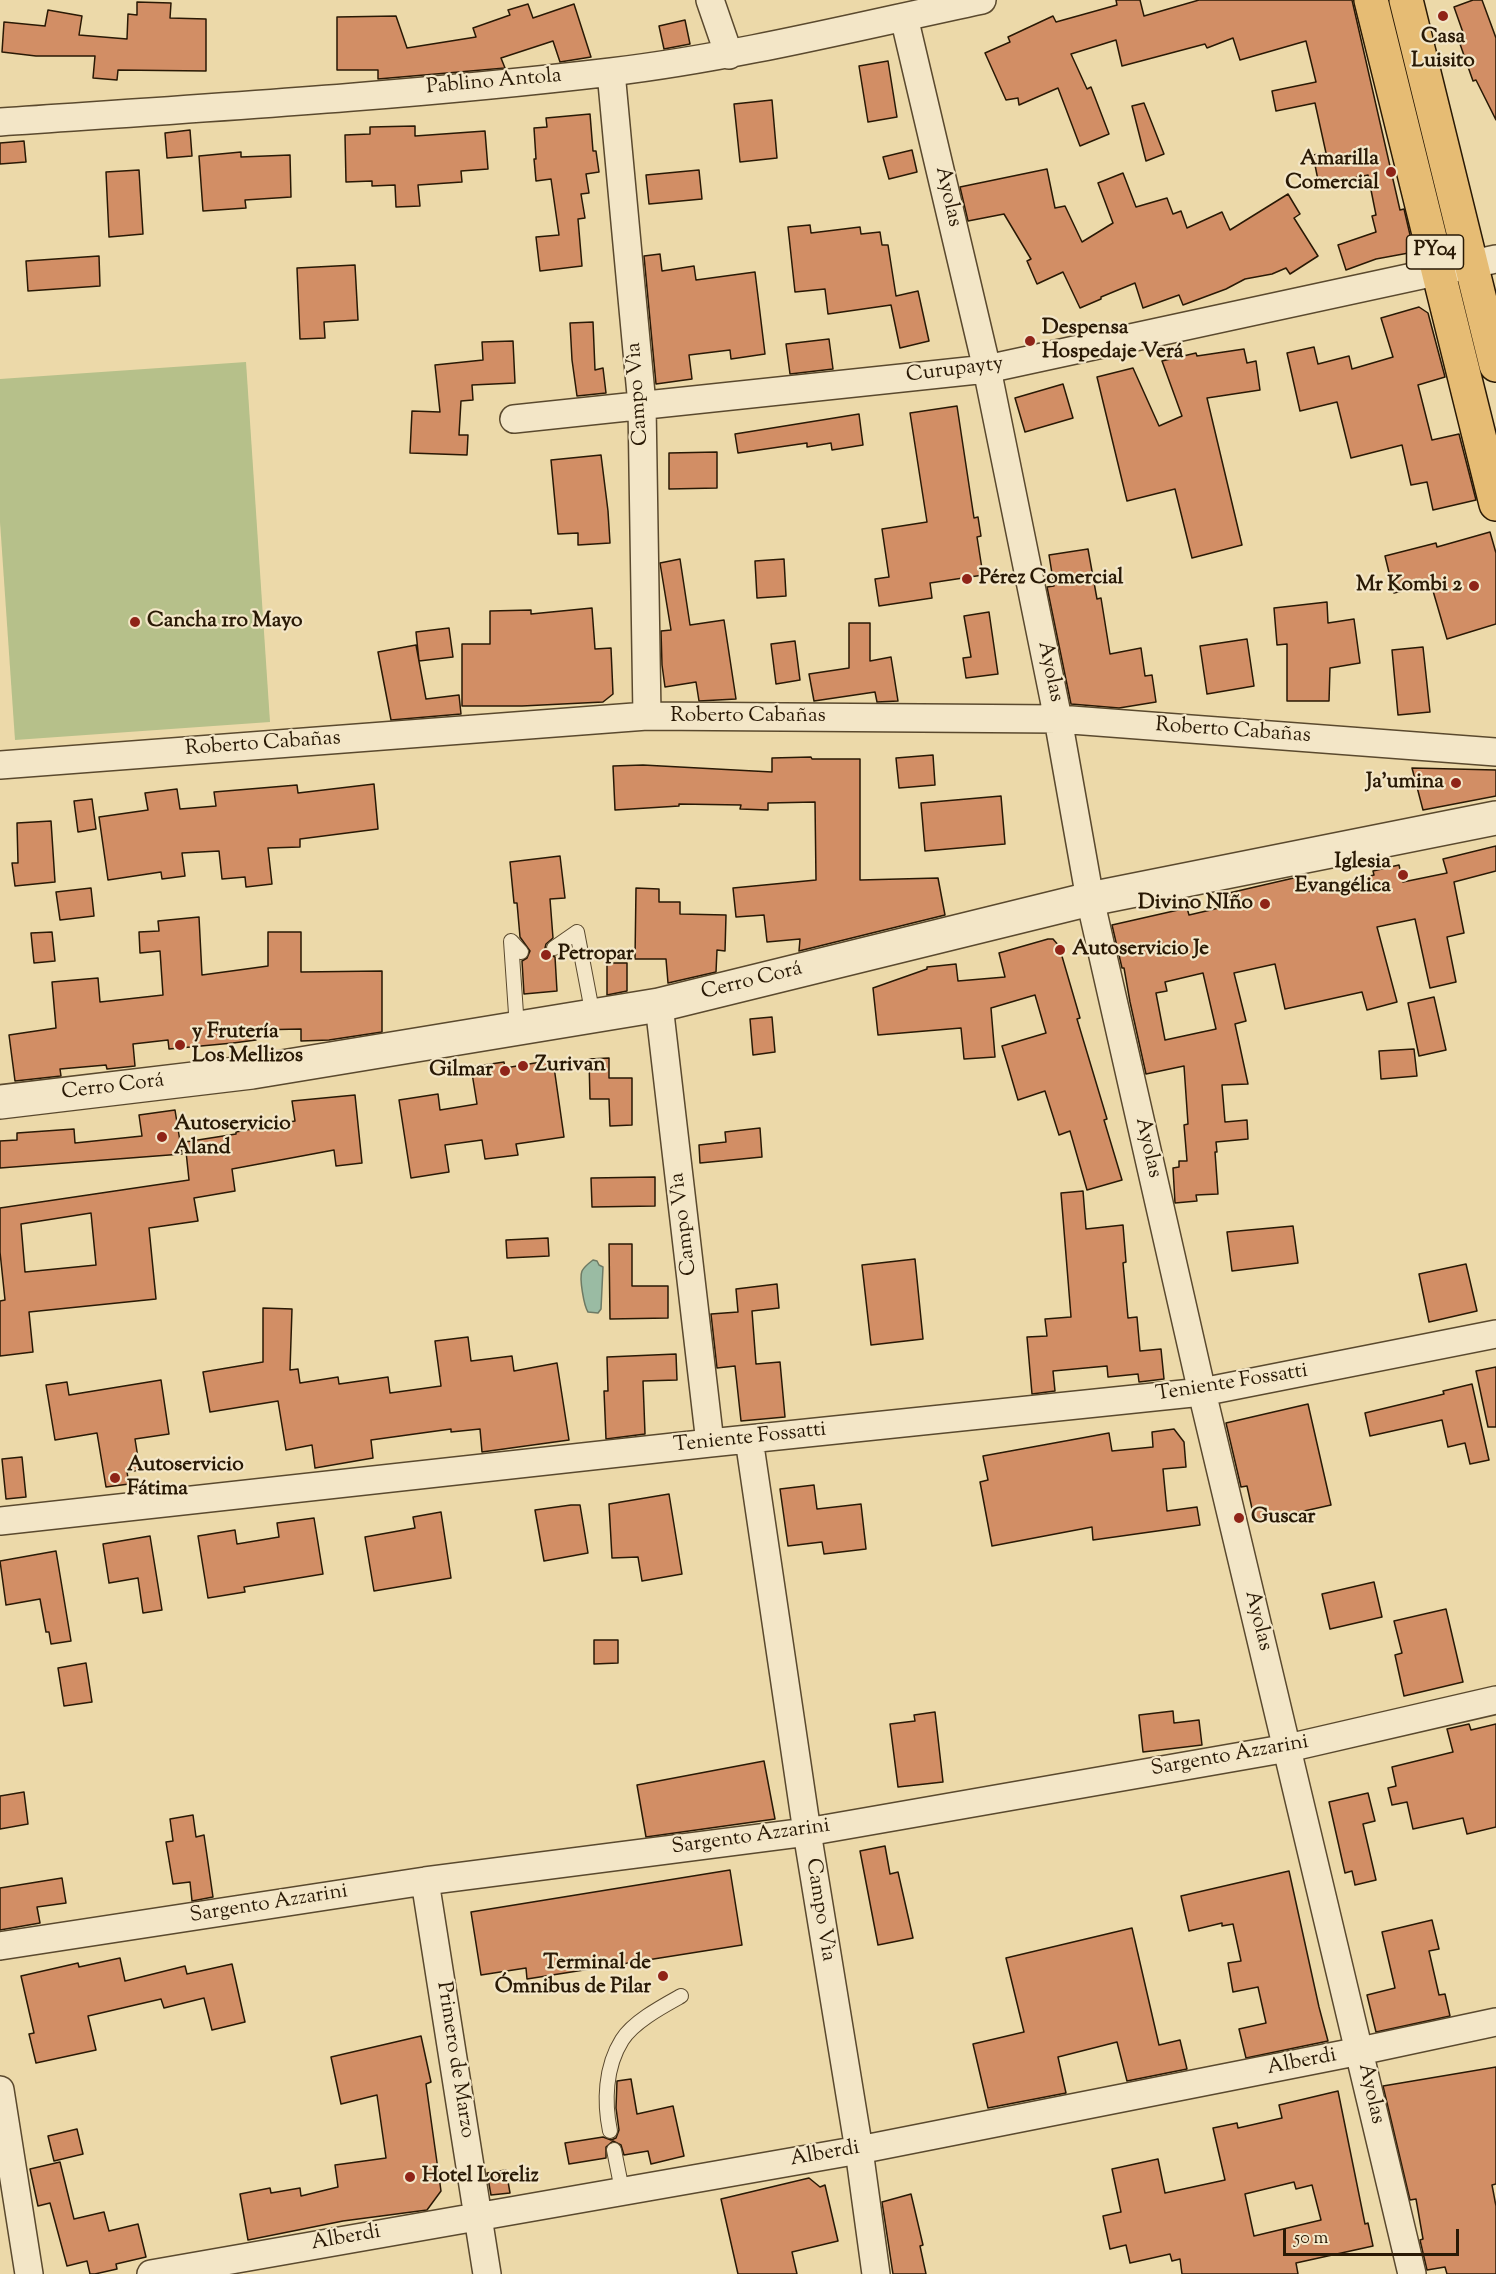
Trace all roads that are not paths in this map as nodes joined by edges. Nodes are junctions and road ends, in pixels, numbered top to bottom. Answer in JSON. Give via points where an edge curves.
{"nodes":[{"id":1,"x":710,"y":0,"type":"edge"},
{"id":2,"x":982,"y":0,"type":"edge"},
{"id":3,"x":1371,"y":0,"type":"edge"},
{"id":4,"x":1406,"y":0,"type":"edge"},
{"id":5,"x":904,"y":17,"type":"junction"},
{"id":6,"x":729,"y":55,"type":"junction"},
{"id":7,"x":611,"y":72,"type":"junction"},
{"id":8,"x":0,"y":122,"type":"edge"},
{"id":9,"x":1484,"y":261,"type":"edge"},
{"id":10,"x":1440,"y":271,"type":"junction"},
{"id":11,"x":1496,"y":365,"type":"edge"},
{"id":12,"x":987,"y":369,"type":"junction"},
{"id":13,"x":642,"y":405,"type":"junction"},
{"id":14,"x":514,"y":419,"type":"dead end"},
{"id":15,"x":1496,"y":504,"type":"edge"},
{"id":16,"x":647,"y":716,"type":"junction"},
{"id":17,"x":1058,"y":719,"type":"junction"},
{"id":18,"x":1496,"y":752,"type":"edge"},
{"id":19,"x":0,"y":765,"type":"edge"},
{"id":20,"x":1496,"y":818,"type":"edge"},
{"id":21,"x":1090,"y":899,"type":"junction"},
{"id":22,"x":554,"y":948,"type":"dead end"},
{"id":23,"x":521,"y":952,"type":"dead end"},
{"id":24,"x":659,"y":1005,"type":"junction"},
{"id":25,"x":593,"y":1016,"type":"junction"},
{"id":26,"x":517,"y":1028,"type":"junction"},
{"id":27,"x":0,"y":1102,"type":"edge"},
{"id":28,"x":1496,"y":1334,"type":"edge"},
{"id":29,"x":1202,"y":1392,"type":"junction"},
{"id":30,"x":750,"y":1439,"type":"junction"},
{"id":31,"x":710,"y":1443,"type":"junction"},
{"id":32,"x":0,"y":1521,"type":"edge"},
{"id":33,"x":1496,"y":1700,"type":"edge"},
{"id":34,"x":1288,"y":1748,"type":"junction"},
{"id":35,"x":807,"y":1832,"type":"junction"},
{"id":36,"x":425,"y":1881,"type":"junction"},
{"id":37,"x":0,"y":1946,"type":"edge"},
{"id":38,"x":681,"y":1996,"type":"dead end"},
{"id":39,"x":1496,"y":2022,"type":"edge"},
{"id":40,"x":1360,"y":2051,"type":"junction"},
{"id":41,"x":0,"y":2090,"type":"edge"},
{"id":42,"x":610,"y":2131,"type":"dead end"},
{"id":43,"x":614,"y":2150,"type":"dead end"},
{"id":44,"x":859,"y":2150,"type":"junction"},
{"id":45,"x":622,"y":2190,"type":"junction"},
{"id":46,"x":479,"y":2215,"type":"junction"},
{"id":47,"x":29,"y":2274,"type":"edge"},
{"id":48,"x":150,"y":2274,"type":"edge"},
{"id":49,"x":487,"y":2274,"type":"edge"},
{"id":50,"x":876,"y":2274,"type":"edge"},
{"id":51,"x":1412,"y":2274,"type":"edge"}],
"edges":[{"from":1,"to":6,"type":"street"},
{"from":2,"to":5,"type":"street","name":"Pablino Antola"},
{"from":3,"to":10,"type":"main road","number":"PY04"},
{"from":4,"to":9,"type":"main road","number":"PY04"},
{"from":5,"to":6,"type":"street","name":"Pablino Antola"},
{"from":5,"to":12,"type":"street","name":"Ayolas"},
{"from":6,"to":7,"type":"street","name":"Pablino Antola"},
{"from":7,"to":8,"type":"street","name":"Pablino Antola","via":[[307,101]]},
{"from":7,"to":13,"type":"street","name":"Campo Vìa"},
{"from":9,"to":10,"type":"street","name":"Curupayty"},
{"from":9,"to":11,"type":"main road","number":"PY04"},
{"from":10,"to":12,"type":"street","name":"Curupayty"},
{"from":10,"to":15,"type":"main road","number":"PY04"},
{"from":12,"to":13,"type":"street","name":"Curupayty"},
{"from":12,"to":17,"type":"street","name":"Ayolas"},
{"from":13,"to":14,"type":"street","name":"Curupayty"},
{"from":13,"to":16,"type":"street","name":"Campo Vìa"},
{"from":16,"to":17,"type":"street","name":"Roberto Cabañas"},
{"from":16,"to":19,"type":"street","name":"Roberto Cabañas"},
{"from":17,"to":18,"type":"street","name":"Roberto Cabañas"},
{"from":17,"to":21,"type":"street","name":"Ayolas"},
{"from":20,"to":21,"type":"street","name":"Cerro Corá"},
{"from":21,"to":24,"type":"street","name":"Cerro Corá"},
{"from":21,"to":29,"type":"street","name":"Ayolas"},
{"from":22,"to":25,"type":"lane","via":[[577,932]]},
{"from":23,"to":26,"type":"lane","via":[[511,940]]},
{"from":24,"to":25,"type":"street","name":"Cerro Corá"},
{"from":24,"to":31,"type":"street","name":"Campo Vìa"},
{"from":25,"to":26,"type":"street","name":"Cerro Corá"},
{"from":26,"to":27,"type":"street","name":"Cerro Corá","via":[[252,1072]]},
{"from":28,"to":29,"type":"street","name":"Teniente Fossatti"},
{"from":29,"to":30,"type":"street","name":"Teniente Fossatti"},
{"from":29,"to":34,"type":"street","name":"Ayolas"},
{"from":30,"to":31,"type":"street","name":"Teniente Fossatti"},
{"from":30,"to":35,"type":"street","name":"Campo Vìa"},
{"from":31,"to":32,"type":"street","name":"Teniente Fossatti"},
{"from":33,"to":34,"type":"street","name":"Sargento Azzarini"},
{"from":34,"to":35,"type":"street","name":"Sargento Azzarini"},
{"from":34,"to":40,"type":"street","name":"Ayolas"},
{"from":35,"to":36,"type":"street","name":"Sargento Azzarini"},
{"from":35,"to":44,"type":"street","name":"Campo Vìa"},
{"from":36,"to":37,"type":"street","name":"Sargento Azzarini"},
{"from":36,"to":46,"type":"street","name":"Primero de Marzo"},
{"from":38,"to":42,"type":"lane","via":[[653,2011],[622,2040],[608,2075],[606,2112]]},
{"from":39,"to":40,"type":"street","name":"Alberdi"},
{"from":40,"to":44,"type":"street","name":"Alberdi"},
{"from":40,"to":51,"type":"street","name":"Ayolas"},
{"from":41,"to":47,"type":"street"},
{"from":43,"to":45,"type":"lane"},
{"from":44,"to":45,"type":"street","name":"Alberdi"},
{"from":44,"to":50,"type":"street","name":"Campo Vìa"},
{"from":45,"to":46,"type":"street","name":"Alberdi"},
{"from":46,"to":48,"type":"street","name":"Alberdi"},
{"from":46,"to":49,"type":"street","name":"Primero de Marzo"}]}
